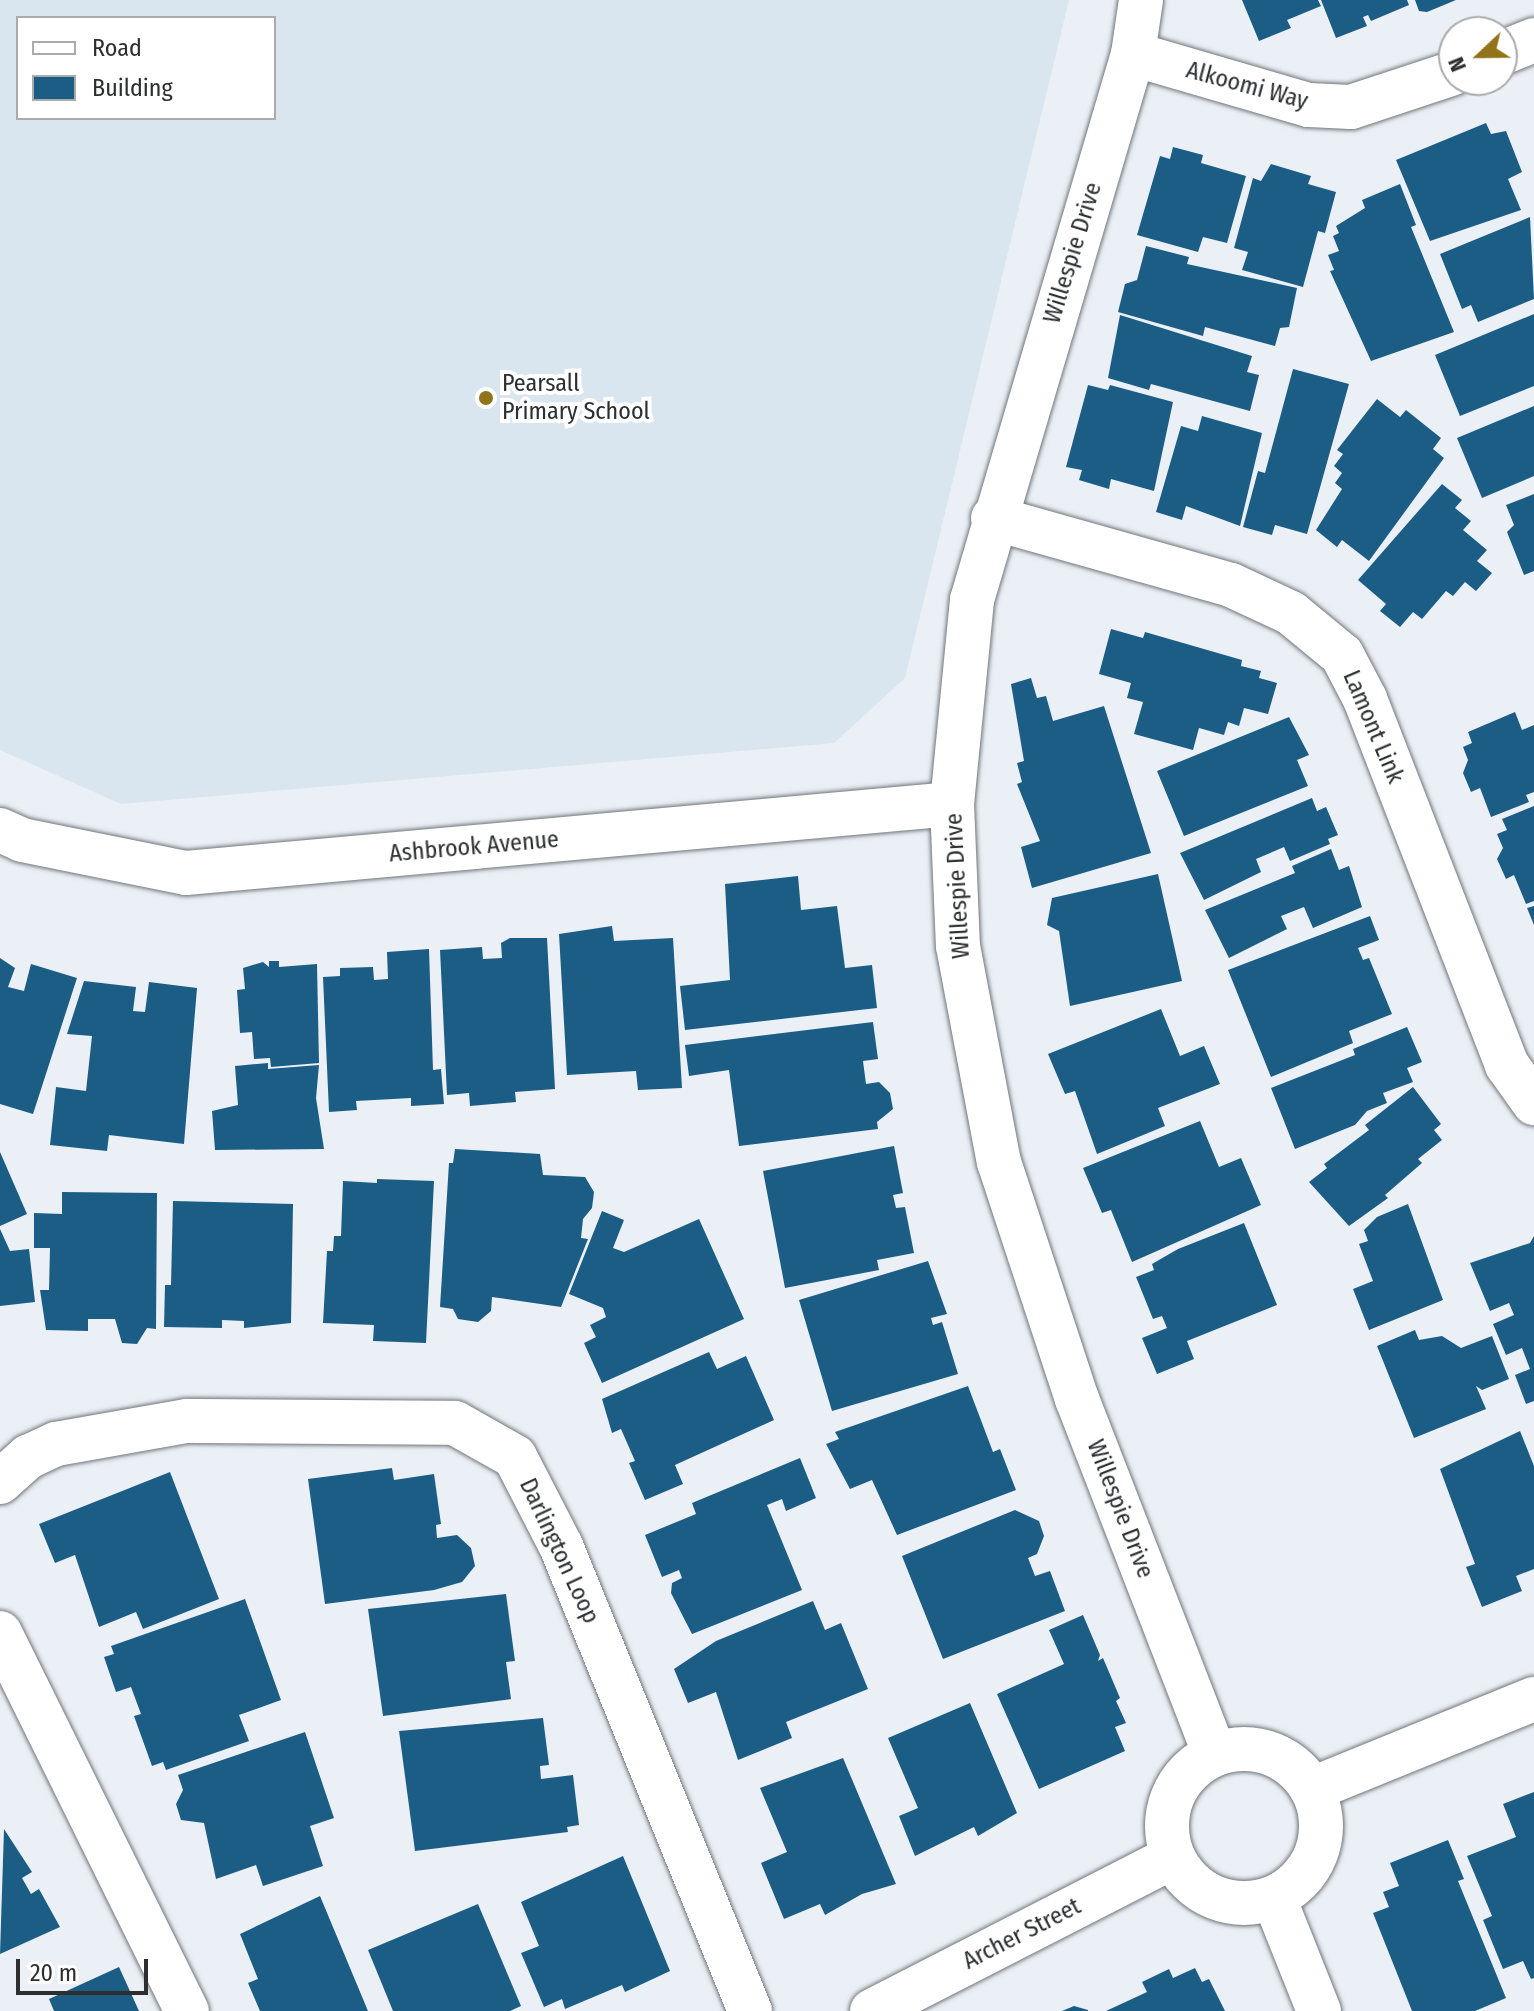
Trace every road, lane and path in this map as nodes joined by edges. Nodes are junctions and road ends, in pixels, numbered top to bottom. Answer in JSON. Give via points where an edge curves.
{"nodes":[{"id":1,"x":1141,"y":0,"type":"edge"},
{"id":2,"x":1133,"y":54,"type":"junction"},
{"id":3,"x":1438,"y":78,"type":"edge"},
{"id":4,"x":993,"y":518,"type":"junction"},
{"id":5,"x":952,"y":804,"type":"junction"},
{"id":6,"x":0,"y":830,"type":"edge"},
{"id":7,"x":1534,"y":1103,"type":"edge"},
{"id":8,"x":0,"y":1482,"type":"edge"},
{"id":9,"x":0,"y":1633,"type":"edge"},
{"id":10,"x":1534,"y":1699,"type":"edge"},
{"id":11,"x":1215,"y":1754,"type":"junction"},
{"id":12,"x":1312,"y":1789,"type":"junction"},
{"id":13,"x":1173,"y":1857,"type":"junction"},
{"id":14,"x":1274,"y":1898,"type":"junction"},
{"id":15,"x":187,"y":2011,"type":"edge"},
{"id":16,"x":750,"y":2011,"type":"edge"},
{"id":17,"x":872,"y":2011,"type":"edge"},
{"id":18,"x":1319,"y":2011,"type":"edge"}],
"edges":[{"from":1,"to":2,"type":"street","name":"Willespie Drive"},
{"from":2,"to":3,"type":"street","name":"Alkoomi Way","via":[[1309,105],[1351,107]]},
{"from":2,"to":4,"type":"street","name":"Willespie Drive"},
{"from":4,"to":5,"type":"street","name":"Willespie Drive","via":[[972,600]]},
{"from":4,"to":7,"type":"street","name":"Lamont Link","via":[[1231,585],[1291,613],[1342,655],[1365,699],[1507,1065]]},
{"from":5,"to":6,"type":"street","name":"Ashbrook Avenue","via":[[186,873],[22,840]]},
{"from":5,"to":11,"type":"street","name":"Willespie Drive","via":[[958,946],[999,1162],[1077,1399]]},
{"from":8,"to":16,"type":"street","name":"Darlington Loop","via":[[28,1457],[56,1444],[187,1421],[455,1423],[515,1457],[561,1546]]},
{"from":9,"to":15,"type":"street"},
{"from":10,"to":12,"type":"street"},
{"from":11,"to":12,"type":"street","via":[[1242,1748],[1269,1752],[1292,1765]]},
{"from":11,"to":13,"type":"street","via":[[1183,1779],[1170,1804],[1167,1830]]},
{"from":12,"to":14,"type":"street","via":[[1321,1815],[1321,1841],[1311,1866],[1293,1887]]},
{"from":13,"to":14,"type":"street","via":[[1204,1893],[1229,1902]]},
{"from":13,"to":17,"type":"street","name":"Archer Street"},
{"from":14,"to":18,"type":"street"}]}
